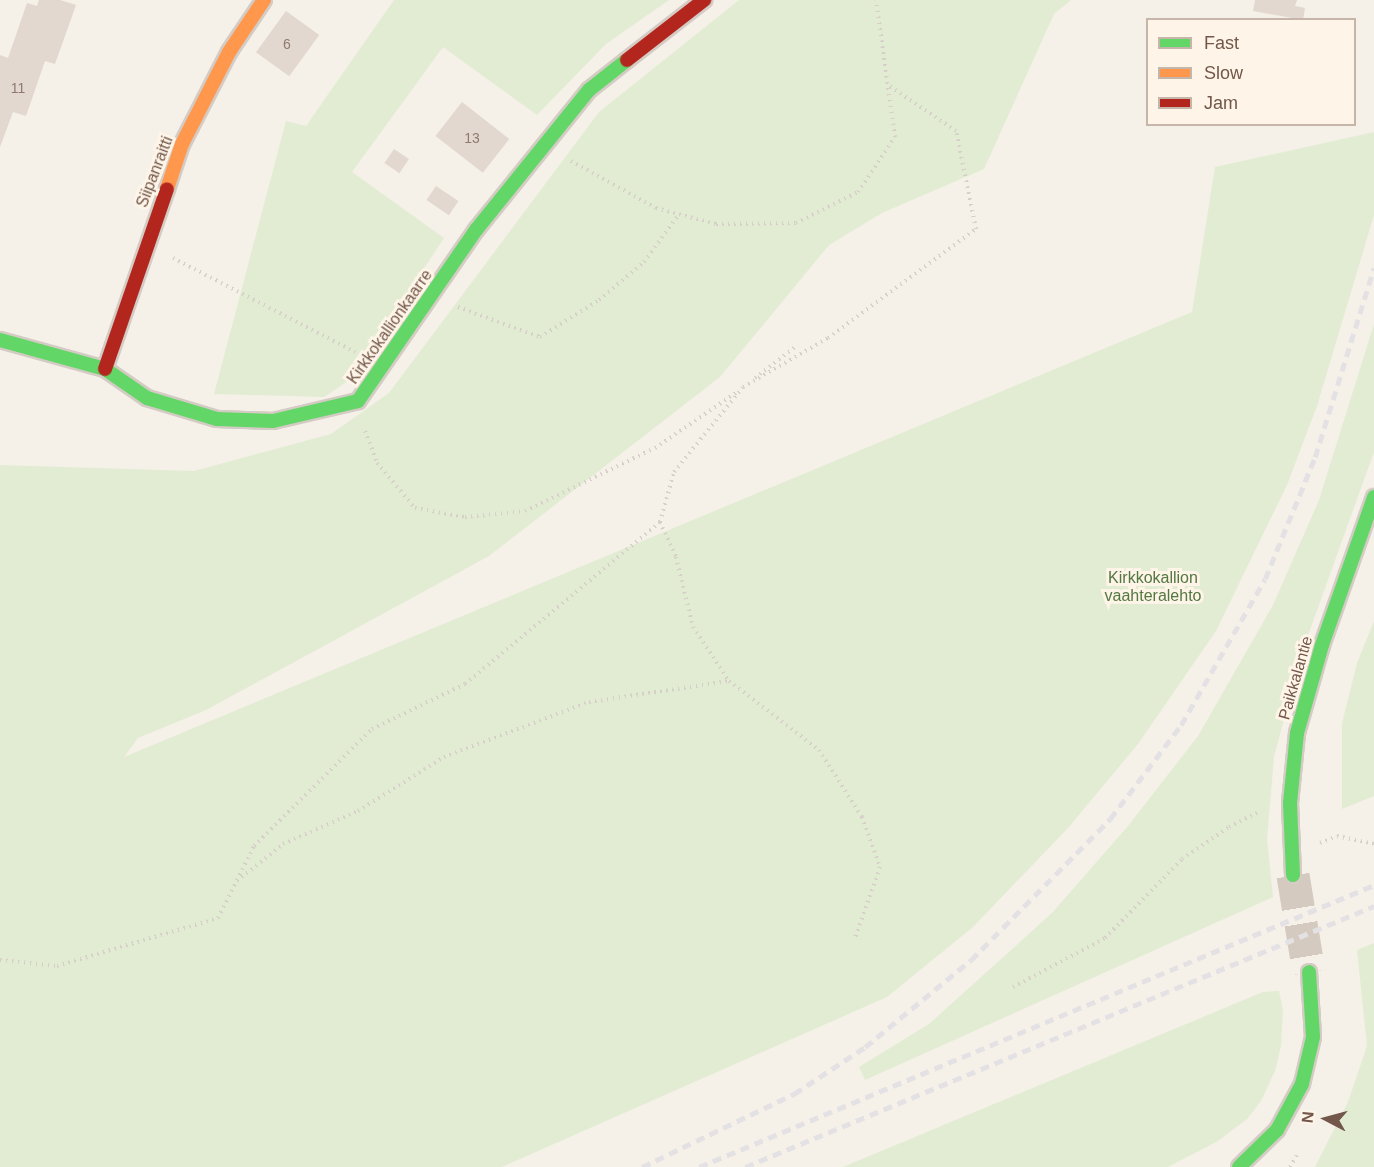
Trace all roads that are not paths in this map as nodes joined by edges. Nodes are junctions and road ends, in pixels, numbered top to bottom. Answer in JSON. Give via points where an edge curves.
{"nodes":[{"id":1,"x":264,"y":0,"type":"edge"},
{"id":2,"x":704,"y":0,"type":"edge"},
{"id":3,"x":0,"y":340,"type":"edge"},
{"id":4,"x":105,"y":369,"type":"junction"},
{"id":5,"x":1374,"y":497,"type":"edge"},
{"id":6,"x":1293,"y":875,"type":"tunnel mouth"},
{"id":7,"x":1309,"y":972,"type":"tunnel mouth"},
{"id":8,"x":1239,"y":1167,"type":"edge"}],
"edges":[{"from":1,"to":4,"type":"street","name":"Siipanraitti","via":[[229,52],[182,144]]},
{"from":2,"to":4,"type":"street","name":"Kirkkokallionkaarre","via":[[589,90],[476,230],[434,296],[357,401],[273,421],[217,419],[147,398]]},
{"from":3,"to":4,"type":"street","name":"Kirkkokallionkaarre"},
{"from":5,"to":6,"type":"street","name":"Paikkalantie","via":[[1311,680],[1297,733],[1290,803]]},
{"from":7,"to":8,"type":"street","via":[[1313,1037],[1305,1077],[1277,1130]]}]}
